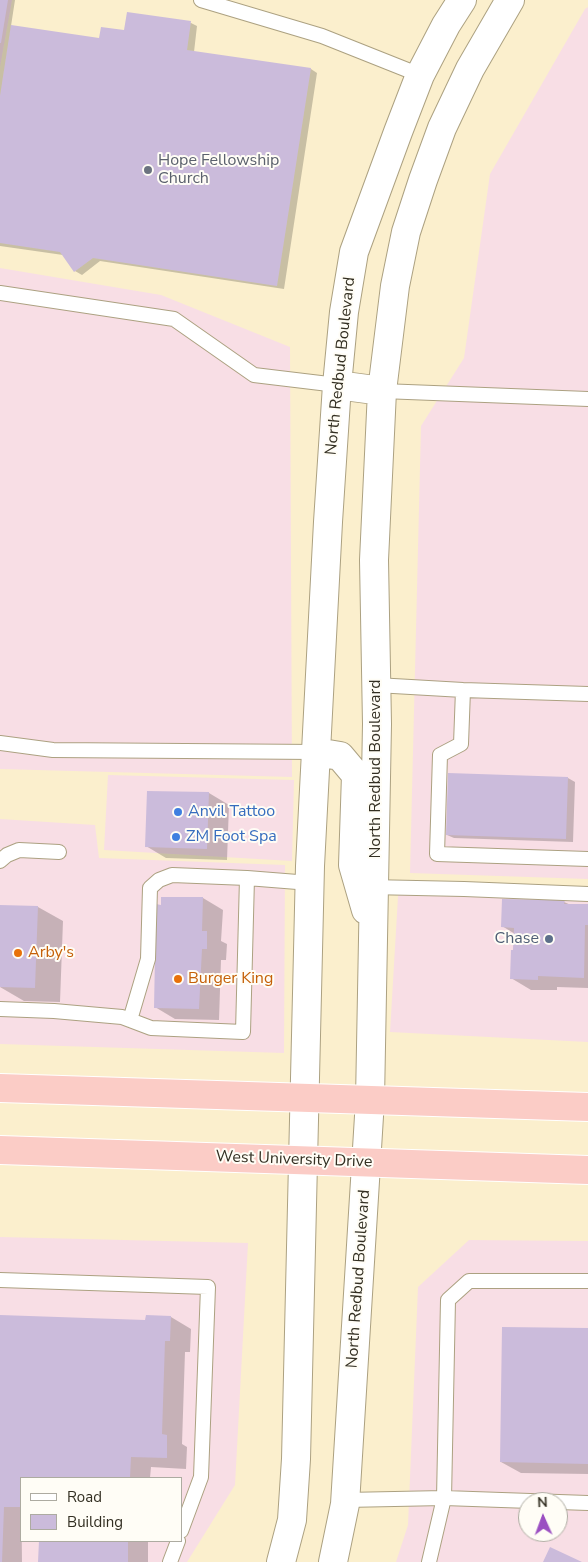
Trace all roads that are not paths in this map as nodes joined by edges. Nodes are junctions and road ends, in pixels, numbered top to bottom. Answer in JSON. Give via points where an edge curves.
{"nodes":[{"id":1,"x":201,"y":0,"type":"edge"},
{"id":2,"x":462,"y":0,"type":"edge"},
{"id":3,"x":510,"y":0,"type":"edge"},
{"id":4,"x":420,"y":75,"type":"junction"},
{"id":5,"x":0,"y":293,"type":"edge"},
{"id":6,"x":337,"y":385,"type":"junction"},
{"id":7,"x":382,"y":391,"type":"junction"},
{"id":8,"x":588,"y":400,"type":"edge"},
{"id":9,"x":376,"y":686,"type":"junction"},
{"id":10,"x":462,"y":690,"type":"junction"},
{"id":11,"x":588,"y":694,"type":"edge"},
{"id":12,"x":0,"y":743,"type":"edge"},
{"id":13,"x":316,"y":752,"type":"junction"},
{"id":14,"x":59,"y":852,"type":"dead end"},
{"id":15,"x":588,"y":859,"type":"edge"},
{"id":16,"x":0,"y":860,"type":"edge"},
{"id":17,"x":247,"y":878,"type":"junction"},
{"id":18,"x":310,"y":883,"type":"junction"},
{"id":19,"x":367,"y":887,"type":"junction"},
{"id":20,"x":588,"y":894,"type":"edge"},
{"id":21,"x":0,"y":1009,"type":"edge"},
{"id":22,"x":130,"y":1020,"type":"junction"},
{"id":23,"x":0,"y":1088,"type":"edge"},
{"id":24,"x":305,"y":1098,"type":"junction"},
{"id":25,"x":370,"y":1100,"type":"junction"},
{"id":26,"x":588,"y":1107,"type":"edge"},
{"id":27,"x":0,"y":1150,"type":"edge"},
{"id":28,"x":303,"y":1160,"type":"junction"},
{"id":29,"x":366,"y":1163,"type":"junction"},
{"id":30,"x":588,"y":1170,"type":"edge"},
{"id":31,"x":0,"y":1280,"type":"edge"},
{"id":32,"x":588,"y":1281,"type":"edge"},
{"id":33,"x":444,"y":1498,"type":"junction"},
{"id":34,"x":345,"y":1500,"type":"junction"},
{"id":35,"x":588,"y":1503,"type":"edge"},
{"id":36,"x":182,"y":1528,"type":"edge"},
{"id":37,"x":178,"y":1542,"type":"edge"},
{"id":38,"x":170,"y":1562,"type":"edge"},
{"id":39,"x":281,"y":1562,"type":"edge"},
{"id":40,"x":332,"y":1562,"type":"edge"},
{"id":41,"x":429,"y":1562,"type":"edge"}],
"edges":[{"from":1,"to":4,"type":"lane","via":[[322,36]]},
{"from":2,"to":4,"type":"street","name":"North Redbud Boulevard"},
{"from":3,"to":7,"type":"street","name":"North Redbud Boulevard","via":[[466,78],[442,128],[423,180],[406,232],[395,286]]},
{"from":4,"to":6,"type":"street","name":"North Redbud Boulevard","via":[[354,252]]},
{"from":5,"to":6,"type":"lane","via":[[174,319],[254,375]]},
{"from":6,"to":7,"type":"street"},
{"from":6,"to":13,"type":"street","name":"North Redbud Boulevard"},
{"from":7,"to":8,"type":"lane"},
{"from":7,"to":9,"type":"street","name":"North Redbud Boulevard","via":[[374,560]]},
{"from":9,"to":10,"type":"lane"},
{"from":9,"to":19,"type":"street","name":"North Redbud Boulevard"},
{"from":10,"to":11,"type":"lane"},
{"from":10,"to":15,"type":"lane","via":[[461,744],[440,755],[437,854]]},
{"from":12,"to":13,"type":"lane","via":[[53,750]]},
{"from":13,"to":18,"type":"street","name":"North Redbud Boulevard"},
{"from":13,"to":19,"type":"street","via":[[340,756],[356,775],[354,865]]},
{"from":14,"to":16,"type":"lane","via":[[19,850]]},
{"from":17,"to":18,"type":"lane"},
{"from":17,"to":22,"type":"lane","via":[[172,875],[150,888],[148,958]]},
{"from":17,"to":22,"type":"lane","via":[[243,1032],[151,1028]]},
{"from":18,"to":24,"type":"street","name":"North Redbud Boulevard"},
{"from":19,"to":20,"type":"lane"},
{"from":19,"to":25,"type":"street","name":"North Redbud Boulevard","via":[[374,938]]},
{"from":21,"to":22,"type":"lane","via":[[54,1011]]},
{"from":23,"to":24,"type":"highway"},
{"from":24,"to":25,"type":"highway"},
{"from":24,"to":28,"type":"street","name":"North Redbud Boulevard"},
{"from":25,"to":26,"type":"highway"},
{"from":25,"to":29,"type":"street","name":"North Redbud Boulevard"},
{"from":27,"to":28,"type":"highway","name":"West University Drive"},
{"from":28,"to":29,"type":"highway","name":"West University Drive"},
{"from":28,"to":39,"type":"street","name":"North Redbud Boulevard","via":[[296,1459],[292,1520]]},
{"from":29,"to":30,"type":"highway","name":"West University Drive"},
{"from":29,"to":34,"type":"street","name":"North Redbud Boulevard"},
{"from":31,"to":36,"type":"lane","via":[[208,1287],[201,1477]]},
{"from":32,"to":33,"type":"lane","via":[[468,1281],[448,1300]]},
{"from":33,"to":34,"type":"lane"},
{"from":33,"to":35,"type":"lane"},
{"from":33,"to":41,"type":"lane"},
{"from":34,"to":40,"type":"street","name":"North Redbud Boulevard"},
{"from":37,"to":38,"type":"lane"}]}
